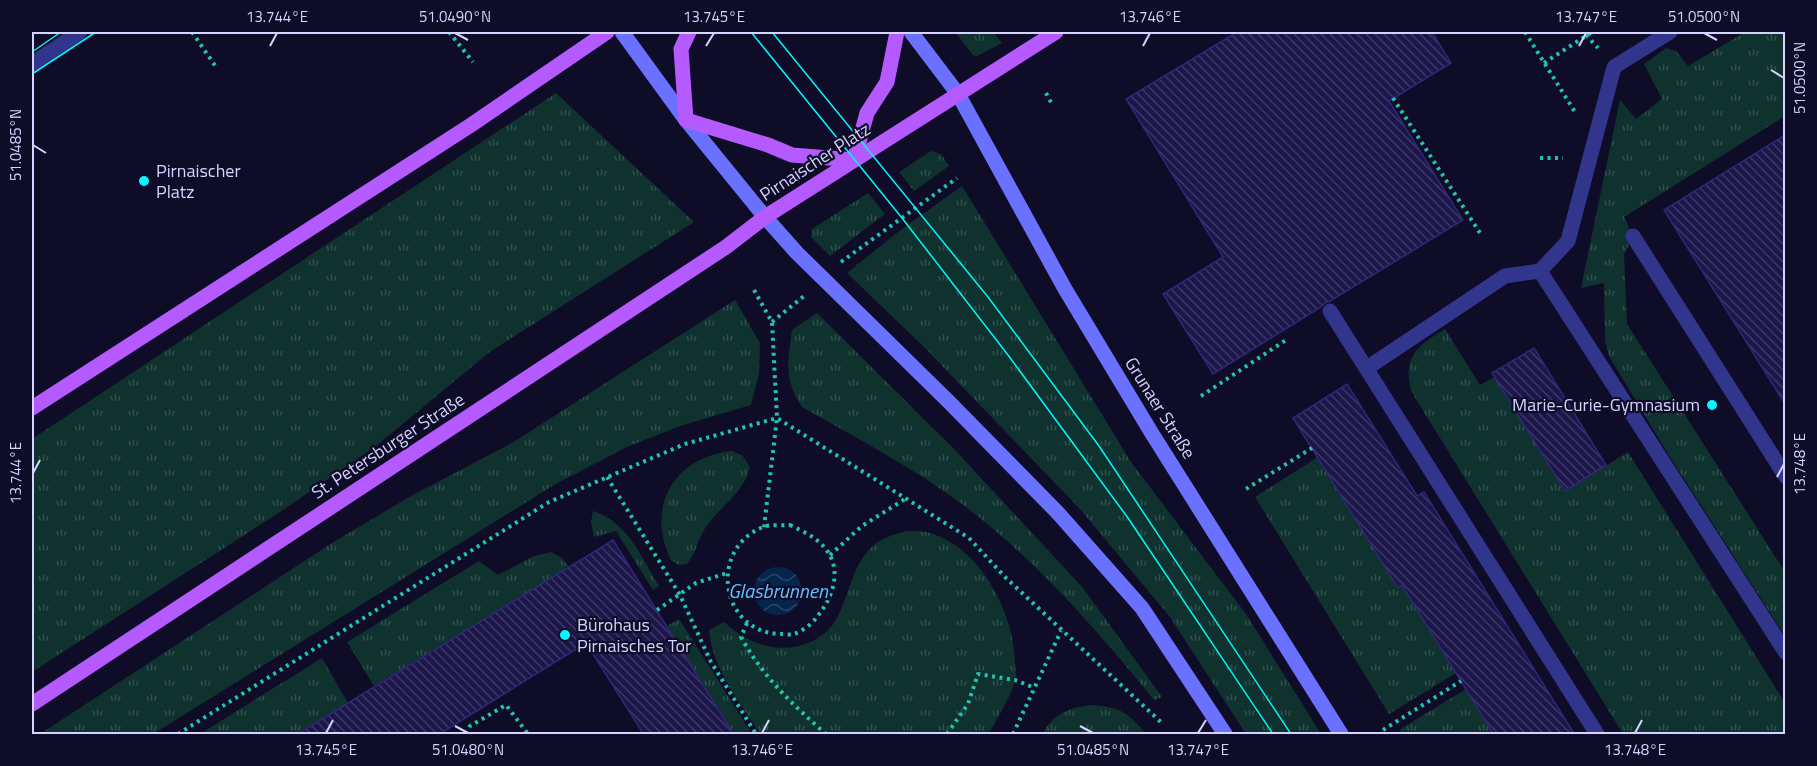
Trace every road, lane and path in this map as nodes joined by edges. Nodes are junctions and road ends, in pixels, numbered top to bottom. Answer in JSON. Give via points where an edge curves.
{"nodes":[{"id":1,"x":80,"y":32,"type":"edge"},
{"id":2,"x":192,"y":32,"type":"edge"},
{"id":3,"x":450,"y":32,"type":"edge"},
{"id":4,"x":607,"y":32,"type":"edge"},
{"id":5,"x":622,"y":32,"type":"edge"},
{"id":6,"x":689,"y":32,"type":"edge"},
{"id":7,"x":897,"y":32,"type":"edge"},
{"id":8,"x":911,"y":32,"type":"edge"},
{"id":9,"x":1056,"y":32,"type":"edge"},
{"id":10,"x":1524,"y":32,"type":"edge"},
{"id":11,"x":1592,"y":32,"type":"edge"},
{"id":12,"x":1670,"y":32,"type":"edge"},
{"id":13,"x":473,"y":62,"type":"dead end"},
{"id":14,"x":1544,"y":63,"type":"junction"},
{"id":15,"x":32,"y":64,"type":"edge"},
{"id":16,"x":216,"y":67,"type":"dead end"},
{"id":17,"x":1046,"y":93,"type":"dead end"},
{"id":18,"x":958,"y":94,"type":"junction"},
{"id":19,"x":1393,"y":98,"type":"dead end"},
{"id":20,"x":1053,"y":106,"type":"dead end"},
{"id":21,"x":686,"y":120,"type":"junction"},
{"id":22,"x":1596,"y":137,"type":"junction"},
{"id":23,"x":854,"y":160,"type":"junction"},
{"id":24,"x":957,"y":178,"type":"dead end"},
{"id":25,"x":765,"y":218,"type":"junction"},
{"id":26,"x":1480,"y":233,"type":"dead end"},
{"id":27,"x":1633,"y":236,"type":"dead end"},
{"id":28,"x":838,"y":264,"type":"dead end"},
{"id":29,"x":1540,"y":271,"type":"junction"},
{"id":30,"x":754,"y":290,"type":"dead end"},
{"id":31,"x":804,"y":296,"type":"dead end"},
{"id":32,"x":1330,"y":311,"type":"dead end"},
{"id":33,"x":772,"y":322,"type":"junction"},
{"id":34,"x":1286,"y":340,"type":"dead end"},
{"id":35,"x":1367,"y":368,"type":"junction"},
{"id":36,"x":1201,"y":396,"type":"dead end"},
{"id":37,"x":32,"y":408,"type":"edge"},
{"id":38,"x":777,"y":418,"type":"junction"},
{"id":39,"x":1312,"y":448,"type":"dead end"},
{"id":40,"x":607,"y":477,"type":"junction"},
{"id":41,"x":1785,"y":477,"type":"edge"},
{"id":42,"x":1246,"y":489,"type":"dead end"},
{"id":43,"x":905,"y":499,"type":"junction"},
{"id":44,"x":764,"y":526,"type":"junction"},
{"id":45,"x":830,"y":555,"type":"junction"},
{"id":46,"x":727,"y":573,"type":"junction"},
{"id":47,"x":680,"y":595,"type":"junction"},
{"id":48,"x":657,"y":610,"type":"dead end"},
{"id":49,"x":747,"y":623,"type":"junction"},
{"id":50,"x":1061,"y":631,"type":"junction"},
{"id":51,"x":1785,"y":653,"type":"edge"},
{"id":52,"x":1461,"y":681,"type":"dead end"},
{"id":53,"x":1035,"y":688,"type":"junction"},
{"id":54,"x":32,"y":704,"type":"edge"},
{"id":55,"x":1163,"y":724,"type":"dead end"},
{"id":56,"x":1383,"y":730,"type":"dead end"},
{"id":57,"x":178,"y":735,"type":"edge"},
{"id":58,"x":466,"y":735,"type":"edge"},
{"id":59,"x":528,"y":735,"type":"edge"},
{"id":60,"x":756,"y":735,"type":"edge"},
{"id":61,"x":826,"y":735,"type":"edge"},
{"id":62,"x":947,"y":735,"type":"edge"},
{"id":63,"x":1013,"y":735,"type":"edge"},
{"id":64,"x":1225,"y":735,"type":"edge"},
{"id":65,"x":1341,"y":735,"type":"edge"},
{"id":66,"x":1597,"y":735,"type":"edge"}],
"edges":[{"from":1,"to":15,"type":"lane"},
{"from":2,"to":16,"type":"path"},
{"from":3,"to":13,"type":"path"},
{"from":4,"to":37,"type":"main road","via":[[471,125]]},
{"from":5,"to":21,"type":"main road","name":"Pirnaischer Platz"},
{"from":6,"to":21,"type":"main road","via":[[681,49]]},
{"from":7,"to":23,"type":"main road","via":[[887,82],[867,113]]},
{"from":8,"to":18,"type":"main road"},
{"from":9,"to":18,"type":"main road"},
{"from":10,"to":14,"type":"path"},
{"from":11,"to":14,"type":"path"},
{"from":12,"to":22,"type":"lane","via":[[1614,67]]},
{"from":14,"to":22,"type":"path","via":[[1582,125]]},
{"from":17,"to":20,"type":"path"},
{"from":18,"to":23,"type":"main road","name":"Pirnaischer Platz"},
{"from":18,"to":65,"type":"main road","name":"Grunaer Straße","via":[[1065,289],[1150,432]]},
{"from":19,"to":26,"type":"path"},
{"from":21,"to":23,"type":"main road","via":[[792,155]]},
{"from":21,"to":25,"type":"main road","name":"Pirnaischer Platz"},
{"from":22,"to":29,"type":"lane","via":[[1568,241]]},
{"from":23,"to":25,"type":"main road","name":"Pirnaischer Platz"},
{"from":24,"to":28,"type":"path"},
{"from":25,"to":54,"type":"main road","name":"St. Petersburger Straße"},
{"from":25,"to":64,"type":"main road","via":[[1058,513],[1142,608]]},
{"from":27,"to":41,"type":"lane"},
{"from":29,"to":35,"type":"lane","via":[[1505,276]]},
{"from":29,"to":51,"type":"lane"},
{"from":30,"to":33,"type":"path"},
{"from":31,"to":33,"type":"path"},
{"from":32,"to":35,"type":"lane"},
{"from":33,"to":38,"type":"path"},
{"from":34,"to":36,"type":"path"},
{"from":35,"to":66,"type":"lane"},
{"from":38,"to":40,"type":"path","via":[[685,444]]},
{"from":38,"to":43,"type":"path"},
{"from":38,"to":44,"type":"path"},
{"from":39,"to":42,"type":"path"},
{"from":40,"to":47,"type":"path"},
{"from":40,"to":57,"type":"path","via":[[549,502]]},
{"from":43,"to":45,"type":"path","via":[[862,526]]},
{"from":43,"to":50,"type":"path","via":[[969,538]]},
{"from":44,"to":45,"type":"path","via":[[790,525],[815,539]]},
{"from":44,"to":46,"type":"path","via":[[746,537],[733,553]]},
{"from":45,"to":49,"type":"path","via":[[836,576],[828,602],[814,621],[794,634],[769,633]]},
{"from":46,"to":47,"type":"path","via":[[696,583]]},
{"from":46,"to":49,"type":"path","via":[[730,600]]},
{"from":47,"to":48,"type":"path"},
{"from":47,"to":60,"type":"path","via":[[711,662]]},
{"from":49,"to":61,"type":"path","via":[[741,637],[756,661],[787,700]]},
{"from":50,"to":53,"type":"path"},
{"from":50,"to":55,"type":"path"},
{"from":52,"to":56,"type":"path"},
{"from":53,"to":62,"type":"path","via":[[1016,680],[978,674],[968,704]]},
{"from":53,"to":63,"type":"path"},
{"from":58,"to":59,"type":"path","via":[[471,726],[506,705]]}]}
